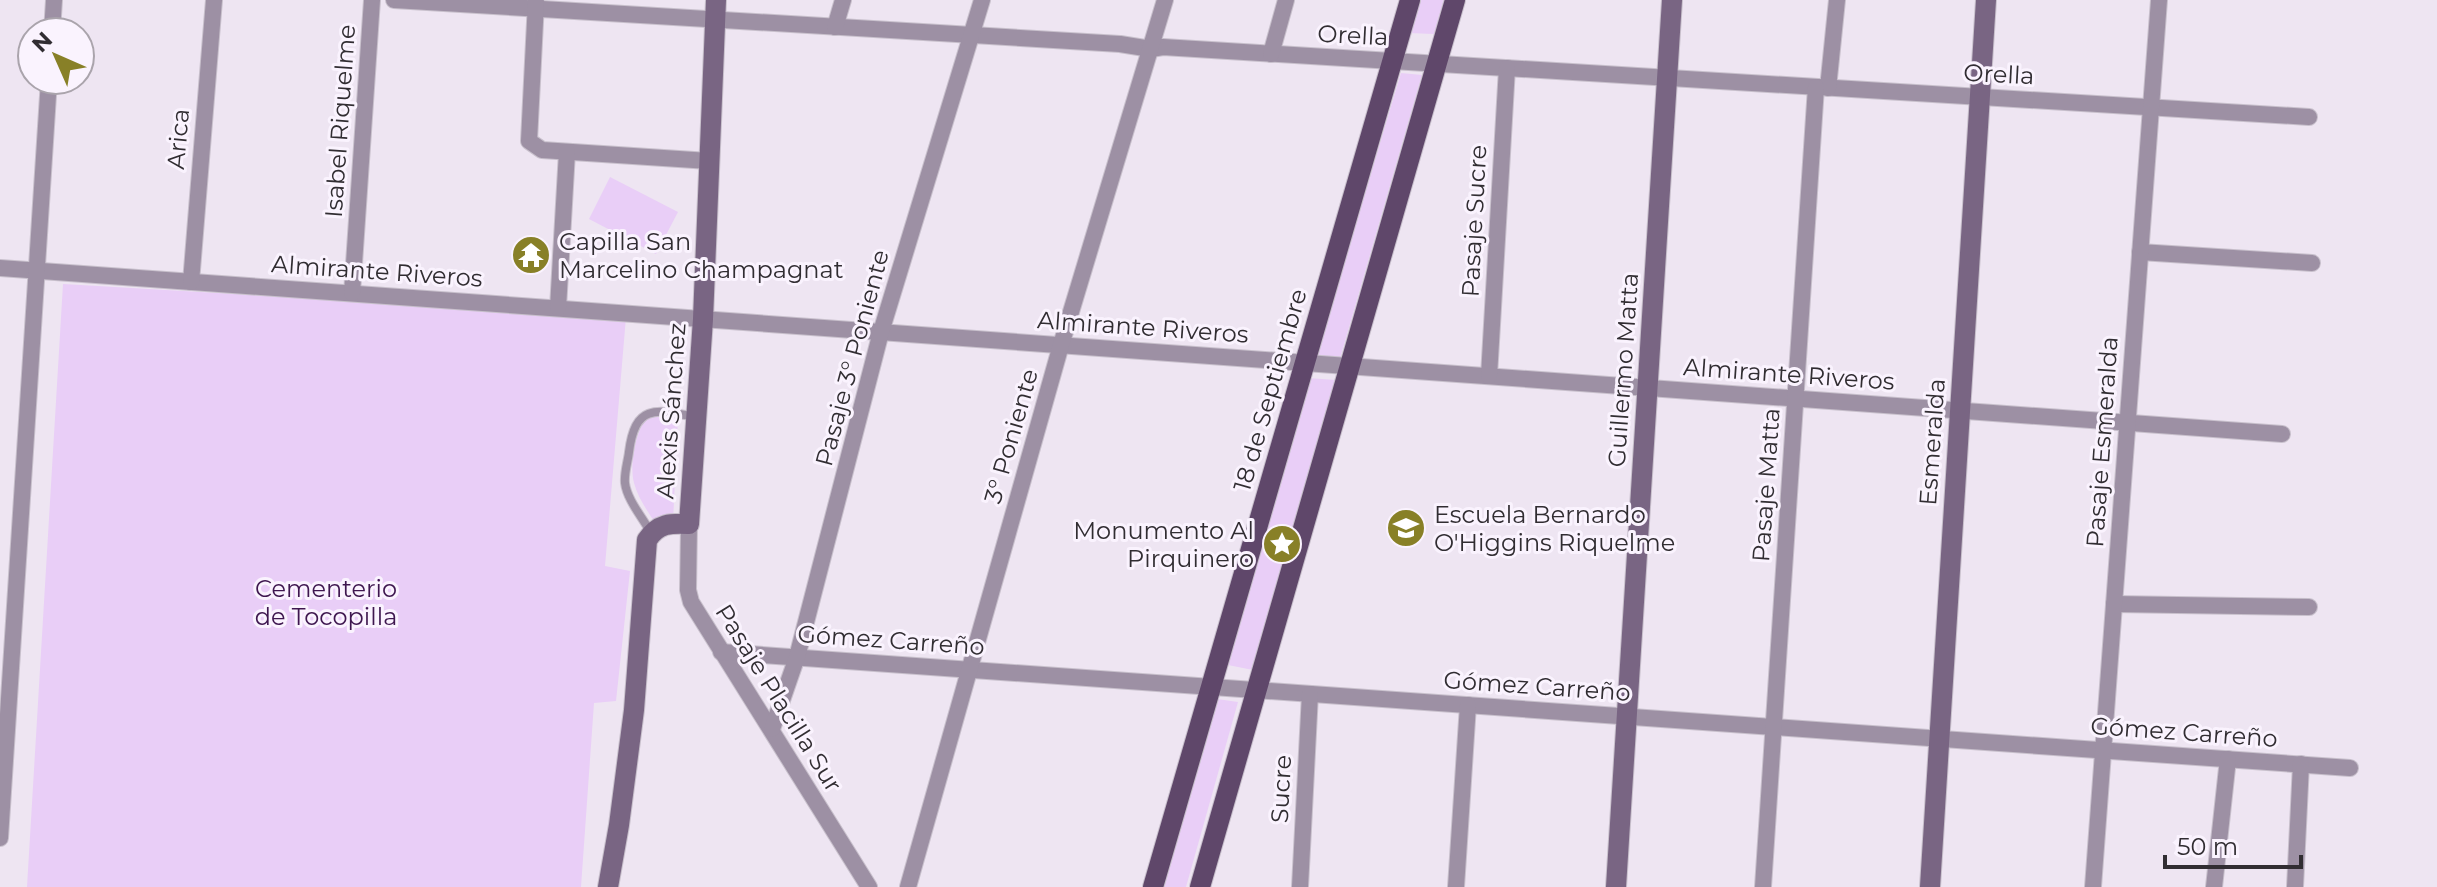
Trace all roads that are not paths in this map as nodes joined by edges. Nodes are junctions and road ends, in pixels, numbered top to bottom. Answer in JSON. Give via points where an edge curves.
{"nodes":[{"id":1,"x":214,"y":0,"type":"edge"},
{"id":2,"x":372,"y":0,"type":"edge"},
{"id":3,"x":394,"y":0,"type":"edge"},
{"id":4,"x":843,"y":0,"type":"edge"},
{"id":5,"x":982,"y":0,"type":"edge"},
{"id":6,"x":1165,"y":0,"type":"edge"},
{"id":7,"x":1286,"y":0,"type":"edge"},
{"id":8,"x":1410,"y":0,"type":"edge"},
{"id":9,"x":1455,"y":0,"type":"edge"},
{"id":10,"x":1672,"y":0,"type":"edge"},
{"id":11,"x":1837,"y":0,"type":"edge"},
{"id":12,"x":1986,"y":0,"type":"edge"},
{"id":13,"x":2159,"y":0,"type":"edge"},
{"id":14,"x":536,"y":4,"type":"edge"},
{"id":15,"x":715,"y":10,"type":"edge"},
{"id":16,"x":835,"y":27,"type":"junction"},
{"id":17,"x":971,"y":35,"type":"junction"},
{"id":18,"x":1151,"y":49,"type":"junction"},
{"id":19,"x":1271,"y":54,"type":"junction"},
{"id":20,"x":1392,"y":61,"type":"junction"},
{"id":21,"x":1437,"y":64,"type":"junction"},
{"id":22,"x":1507,"y":68,"type":"junction"},
{"id":23,"x":1667,"y":78,"type":"junction"},
{"id":24,"x":1822,"y":87,"type":"junction"},
{"id":25,"x":48,"y":96,"type":"edge"},
{"id":26,"x":1980,"y":97,"type":"junction"},
{"id":27,"x":2151,"y":107,"type":"junction"},
{"id":28,"x":2309,"y":117,"type":"dead end"},
{"id":29,"x":567,"y":152,"type":"junction"},
{"id":30,"x":709,"y":161,"type":"junction"},
{"id":31,"x":2140,"y":252,"type":"junction"},
{"id":32,"x":2312,"y":263,"type":"dead end"},
{"id":33,"x":0,"y":268,"type":"edge"},
{"id":34,"x":35,"y":270,"type":"junction"},
{"id":35,"x":191,"y":282,"type":"junction"},
{"id":36,"x":352,"y":293,"type":"junction"},
{"id":37,"x":558,"y":308,"type":"junction"},
{"id":38,"x":703,"y":319,"type":"junction"},
{"id":39,"x":881,"y":332,"type":"junction"},
{"id":40,"x":1061,"y":345,"type":"junction"},
{"id":41,"x":1303,"y":363,"type":"junction"},
{"id":42,"x":1348,"y":366,"type":"junction"},
{"id":43,"x":1489,"y":376,"type":"junction"},
{"id":44,"x":1648,"y":388,"type":"junction"},
{"id":45,"x":1796,"y":398,"type":"junction"},
{"id":46,"x":1960,"y":410,"type":"junction"},
{"id":47,"x":697,"y":417,"type":"junction"},
{"id":48,"x":2128,"y":423,"type":"junction"},
{"id":49,"x":2282,"y":434,"type":"dead end"},
{"id":50,"x":689,"y":524,"type":"junction"},
{"id":51,"x":651,"y":533,"type":"junction"},
{"id":52,"x":2114,"y":604,"type":"junction"},
{"id":53,"x":2309,"y":607,"type":"dead end"},
{"id":54,"x":721,"y":652,"type":"junction"},
{"id":55,"x":797,"y":657,"type":"junction"},
{"id":56,"x":971,"y":670,"type":"junction"},
{"id":57,"x":1211,"y":687,"type":"junction"},
{"id":58,"x":1256,"y":690,"type":"junction"},
{"id":59,"x":1310,"y":694,"type":"junction"},
{"id":60,"x":1468,"y":705,"type":"junction"},
{"id":61,"x":1627,"y":716,"type":"junction"},
{"id":62,"x":1774,"y":727,"type":"junction"},
{"id":63,"x":772,"y":729,"type":"junction"},
{"id":64,"x":1939,"y":738,"type":"junction"},
{"id":65,"x":2103,"y":750,"type":"junction"},
{"id":66,"x":2228,"y":759,"type":"junction"},
{"id":67,"x":2301,"y":764,"type":"junction"},
{"id":68,"x":2350,"y":768,"type":"dead end"},
{"id":69,"x":0,"y":838,"type":"edge"},
{"id":70,"x":608,"y":887,"type":"edge"},
{"id":71,"x":869,"y":887,"type":"edge"},
{"id":72,"x":908,"y":887,"type":"edge"},
{"id":73,"x":1153,"y":887,"type":"edge"},
{"id":74,"x":1200,"y":887,"type":"edge"},
{"id":75,"x":1300,"y":887,"type":"edge"},
{"id":76,"x":1456,"y":887,"type":"edge"},
{"id":77,"x":1616,"y":887,"type":"edge"},
{"id":78,"x":1763,"y":887,"type":"edge"},
{"id":79,"x":1930,"y":887,"type":"edge"},
{"id":80,"x":2093,"y":887,"type":"edge"},
{"id":81,"x":2214,"y":887,"type":"edge"},
{"id":82,"x":2295,"y":887,"type":"edge"}],
"edges":[{"from":1,"to":35,"type":"street","name":"Arica"},
{"from":2,"to":36,"type":"street","name":"Isabel Riquelme"},
{"from":3,"to":14,"type":"street","name":"Orella"},
{"from":4,"to":16,"type":"street"},
{"from":5,"to":17,"type":"street","name":"Pasaje 3° Poniente"},
{"from":6,"to":18,"type":"street","name":"3° Poniente"},
{"from":7,"to":19,"type":"street"},
{"from":8,"to":20,"type":"main road","name":"18 de Septiembre"},
{"from":9,"to":21,"type":"main road"},
{"from":10,"to":23,"type":"street","name":"Guillermo Matta"},
{"from":11,"to":24,"type":"street","name":"Pasaje Matta"},
{"from":12,"to":26,"type":"street","name":"Esmeralda"},
{"from":13,"to":27,"type":"street","name":"Pasaje Esmeralda"},
{"from":14,"to":15,"type":"street","name":"Orella"},
{"from":14,"to":29,"type":"street","via":[[529,141],[542,150]]},
{"from":15,"to":16,"type":"street","name":"Orella"},
{"from":15,"to":30,"type":"street","name":"Alexis Sánchez"},
{"from":16,"to":17,"type":"street","name":"Orella"},
{"from":17,"to":18,"type":"street","name":"Orella"},
{"from":17,"to":39,"type":"street","name":"Pasaje 3° Poniente"},
{"from":18,"to":19,"type":"street","name":"Orella"},
{"from":18,"to":40,"type":"street","name":"3° Poniente"},
{"from":19,"to":20,"type":"street","name":"Orella"},
{"from":20,"to":21,"type":"street","name":"Orella"},
{"from":20,"to":41,"type":"main road","name":"18 de Septiembre"},
{"from":21,"to":22,"type":"street","name":"Orella"},
{"from":21,"to":42,"type":"main road"},
{"from":22,"to":23,"type":"street","name":"Orella"},
{"from":22,"to":43,"type":"street","name":"Pasaje Sucre"},
{"from":23,"to":24,"type":"street","name":"Orella"},
{"from":23,"to":44,"type":"street","name":"Guillermo Matta"},
{"from":24,"to":26,"type":"street","name":"Orella"},
{"from":24,"to":45,"type":"street","name":"Pasaje Matta"},
{"from":25,"to":34,"type":"street"},
{"from":26,"to":27,"type":"street","name":"Orella"},
{"from":26,"to":46,"type":"street","name":"Esmeralda"},
{"from":27,"to":28,"type":"street","name":"Orella"},
{"from":27,"to":31,"type":"street","name":"Pasaje Esmeralda"},
{"from":29,"to":30,"type":"street"},
{"from":29,"to":37,"type":"street"},
{"from":30,"to":38,"type":"street","name":"Alexis Sánchez"},
{"from":31,"to":32,"type":"street"},
{"from":31,"to":48,"type":"street","name":"Pasaje Esmeralda"},
{"from":33,"to":34,"type":"street","name":"Almirante Riveros"},
{"from":34,"to":35,"type":"street","name":"Almirante Riveros"},
{"from":34,"to":69,"type":"street"},
{"from":35,"to":36,"type":"street","name":"Almirante Riveros"},
{"from":36,"to":37,"type":"street","name":"Almirante Riveros"},
{"from":37,"to":38,"type":"street","name":"Almirante Riveros"},
{"from":38,"to":39,"type":"street","name":"Almirante Riveros"},
{"from":38,"to":47,"type":"street","name":"Alexis Sánchez"},
{"from":39,"to":40,"type":"street","name":"Almirante Riveros"},
{"from":39,"to":55,"type":"street","name":"Pasaje 3° Poniente"},
{"from":40,"to":41,"type":"street","name":"Almirante Riveros"},
{"from":40,"to":56,"type":"street","name":"3° Poniente"},
{"from":41,"to":42,"type":"street","name":"Almirante Riveros"},
{"from":41,"to":57,"type":"main road","name":"18 de Septiembre"},
{"from":42,"to":43,"type":"street","name":"Almirante Riveros"},
{"from":42,"to":58,"type":"main road"},
{"from":43,"to":44,"type":"street","name":"Almirante Riveros"},
{"from":44,"to":45,"type":"street","name":"Almirante Riveros"},
{"from":44,"to":61,"type":"street","name":"Guillermo Matta"},
{"from":45,"to":46,"type":"street","name":"Almirante Riveros"},
{"from":45,"to":62,"type":"street","name":"Pasaje Matta"},
{"from":46,"to":48,"type":"street","name":"Almirante Riveros"},
{"from":46,"to":64,"type":"street","name":"Esmeralda"},
{"from":47,"to":50,"type":"street","name":"Alexis Sánchez"},
{"from":47,"to":51,"type":"lane","via":[[649,413],[631,431],[625,483]]},
{"from":48,"to":49,"type":"street","name":"Almirante Riveros"},
{"from":48,"to":52,"type":"street","name":"Pasaje Esmeralda"},
{"from":50,"to":51,"type":"street","name":"Alexis Sánchez","via":[[667,523]]},
{"from":50,"to":54,"type":"street","name":"Pasaje Placilla Sur","via":[[688,590]]},
{"from":51,"to":70,"type":"street","name":"Alexis Sánchez","via":[[645,550],[634,710]]},
{"from":52,"to":53,"type":"street"},
{"from":52,"to":65,"type":"street","name":"Pasaje Esmeralda"},
{"from":54,"to":55,"type":"street","name":"Gómez Carreño"},
{"from":54,"to":63,"type":"street","name":"Pasaje Placilla Sur"},
{"from":55,"to":56,"type":"street","name":"Gómez Carreño"},
{"from":55,"to":63,"type":"street","name":"Pasaje 3° Poniente"},
{"from":56,"to":57,"type":"street","name":"Gómez Carreño"},
{"from":56,"to":72,"type":"street","name":"3° Poniente"},
{"from":57,"to":58,"type":"street","name":"Gómez Carreño"},
{"from":57,"to":73,"type":"main road","name":"18 de Septiembre"},
{"from":58,"to":59,"type":"street","name":"Gómez Carreño"},
{"from":58,"to":74,"type":"main road"},
{"from":59,"to":60,"type":"street","name":"Gómez Carreño"},
{"from":59,"to":75,"type":"street","name":"Sucre"},
{"from":60,"to":61,"type":"street","name":"Gómez Carreño"},
{"from":60,"to":76,"type":"street"},
{"from":61,"to":62,"type":"street","name":"Gómez Carreño"},
{"from":61,"to":77,"type":"street","name":"Guillermo Matta"},
{"from":62,"to":64,"type":"street","name":"Gómez Carreño"},
{"from":62,"to":78,"type":"street","name":"Pasaje Matta"},
{"from":63,"to":71,"type":"street","name":"Pasaje Placilla Sur"},
{"from":64,"to":65,"type":"street","name":"Gómez Carreño"},
{"from":64,"to":79,"type":"street","name":"Esmeralda"},
{"from":65,"to":66,"type":"street","name":"Gómez Carreño"},
{"from":65,"to":80,"type":"street","name":"Pasaje Esmeralda"},
{"from":66,"to":67,"type":"street","name":"Gómez Carreño"},
{"from":66,"to":81,"type":"street"},
{"from":67,"to":68,"type":"street","name":"Gómez Carreño"},
{"from":67,"to":82,"type":"street"}]}
